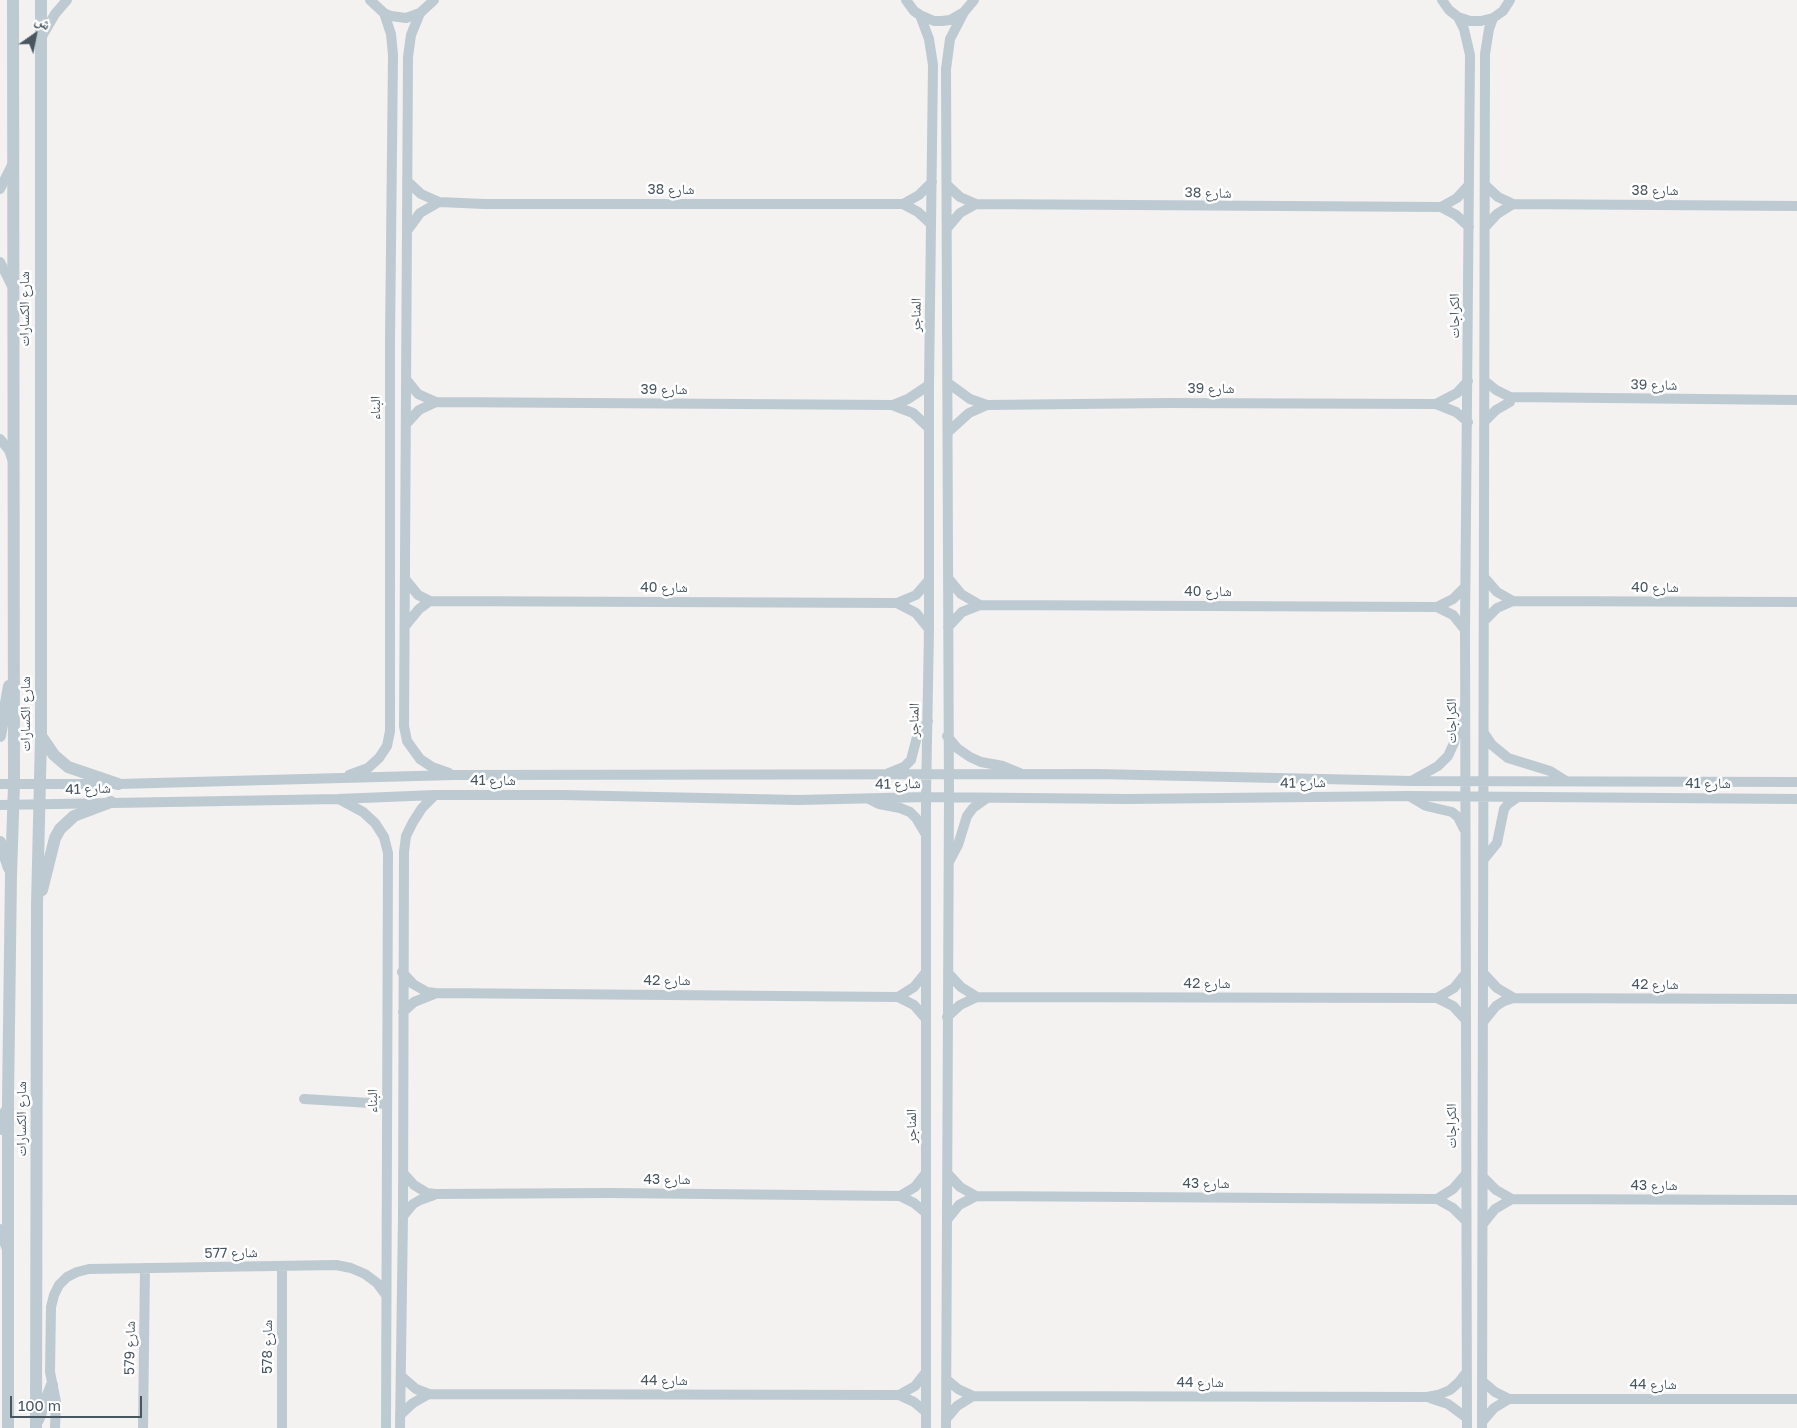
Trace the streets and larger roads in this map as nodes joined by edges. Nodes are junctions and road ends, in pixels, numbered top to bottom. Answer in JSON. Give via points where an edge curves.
{"nodes":[{"id":1,"x":13,"y":0,"type":"edge"},
{"id":2,"x":41,"y":0,"type":"edge"},
{"id":3,"x":67,"y":0,"type":"edge"},
{"id":4,"x":369,"y":0,"type":"edge"},
{"id":5,"x":984,"y":0,"type":"edge"},
{"id":6,"x":1432,"y":0,"type":"edge"},
{"id":7,"x":1442,"y":0,"type":"edge"},
{"id":8,"x":1511,"y":0,"type":"edge"},
{"id":9,"x":434,"y":1,"type":"edge"},
{"id":10,"x":905,"y":2,"type":"edge"},
{"id":11,"x":969,"y":7,"type":"edge"},
{"id":12,"x":1449,"y":10,"type":"junction"},
{"id":13,"x":384,"y":14,"type":"junction"},
{"id":14,"x":420,"y":14,"type":"junction"},
{"id":15,"x":920,"y":15,"type":"junction"},
{"id":16,"x":1458,"y":17,"type":"junction"},
{"id":17,"x":1493,"y":18,"type":"junction"},
{"id":18,"x":40,"y":39,"type":"junction"},
{"id":19,"x":13,"y":162,"type":"junction"},
{"id":20,"x":407,"y":181,"type":"junction"},
{"id":21,"x":932,"y":182,"type":"junction"},
{"id":22,"x":947,"y":185,"type":"junction"},
{"id":23,"x":1469,"y":185,"type":"junction"},
{"id":24,"x":1485,"y":185,"type":"junction"},
{"id":25,"x":0,"y":189,"type":"edge"},
{"id":26,"x":439,"y":202,"type":"junction"},
{"id":27,"x":903,"y":204,"type":"junction"},
{"id":28,"x":976,"y":204,"type":"junction"},
{"id":29,"x":1513,"y":204,"type":"junction"},
{"id":30,"x":1797,"y":206,"type":"edge"},
{"id":31,"x":1441,"y":207,"type":"junction"},
{"id":32,"x":931,"y":224,"type":"junction"},
{"id":33,"x":948,"y":227,"type":"junction"},
{"id":34,"x":1469,"y":227,"type":"junction"},
{"id":35,"x":1485,"y":227,"type":"junction"},
{"id":36,"x":407,"y":232,"type":"junction"},
{"id":37,"x":0,"y":262,"type":"edge"},
{"id":38,"x":14,"y":288,"type":"junction"},
{"id":39,"x":406,"y":379,"type":"junction"},
{"id":40,"x":1468,"y":381,"type":"junction"},
{"id":41,"x":1485,"y":381,"type":"junction"},
{"id":42,"x":948,"y":383,"type":"junction"},
{"id":43,"x":929,"y":385,"type":"junction"},
{"id":44,"x":1510,"y":397,"type":"junction"},
{"id":45,"x":1797,"y":400,"type":"edge"},
{"id":46,"x":436,"y":402,"type":"junction"},
{"id":47,"x":1436,"y":404,"type":"junction"},
{"id":48,"x":892,"y":405,"type":"junction"},
{"id":49,"x":986,"y":405,"type":"junction"},
{"id":50,"x":1484,"y":421,"type":"junction"},
{"id":51,"x":1468,"y":422,"type":"junction"},
{"id":52,"x":406,"y":424,"type":"junction"},
{"id":53,"x":929,"y":428,"type":"junction"},
{"id":54,"x":948,"y":432,"type":"junction"},
{"id":55,"x":0,"y":438,"type":"edge"},
{"id":56,"x":14,"y":464,"type":"junction"},
{"id":57,"x":1484,"y":577,"type":"junction"},
{"id":58,"x":948,"y":578,"type":"junction"},
{"id":59,"x":405,"y":579,"type":"junction"},
{"id":60,"x":929,"y":580,"type":"junction"},
{"id":61,"x":1465,"y":587,"type":"junction"},
{"id":62,"x":430,"y":600,"type":"junction"},
{"id":63,"x":1513,"y":602,"type":"junction"},
{"id":64,"x":1797,"y":602,"type":"edge"},
{"id":65,"x":897,"y":603,"type":"junction"},
{"id":66,"x":980,"y":605,"type":"junction"},
{"id":67,"x":1437,"y":606,"type":"junction"},
{"id":68,"x":1484,"y":621,"type":"junction"},
{"id":69,"x":405,"y":626,"type":"junction"},
{"id":70,"x":948,"y":627,"type":"junction"},
{"id":71,"x":929,"y":629,"type":"junction"},
{"id":72,"x":1465,"y":630,"type":"junction"},
{"id":73,"x":14,"y":664,"type":"junction"},
{"id":74,"x":1466,"y":706,"type":"junction"},
{"id":75,"x":928,"y":721,"type":"junction"},
{"id":76,"x":1484,"y":733,"type":"junction"},
{"id":77,"x":0,"y":736,"type":"edge"},
{"id":78,"x":41,"y":736,"type":"junction"},
{"id":79,"x":948,"y":736,"type":"junction"},
{"id":80,"x":454,"y":775,"type":"junction"},
{"id":81,"x":882,"y":775,"type":"junction"},
{"id":82,"x":927,"y":775,"type":"junction"},
{"id":83,"x":948,"y":775,"type":"junction"},
{"id":84,"x":1023,"y":775,"type":"junction"},
{"id":85,"x":342,"y":778,"type":"junction"},
{"id":86,"x":1412,"y":781,"type":"junction"},
{"id":87,"x":1465,"y":781,"type":"junction"},
{"id":88,"x":1484,"y":781,"type":"junction"},
{"id":89,"x":1567,"y":781,"type":"junction"},
{"id":90,"x":1797,"y":782,"type":"edge"},
{"id":91,"x":0,"y":784,"type":"edge"},
{"id":92,"x":14,"y":784,"type":"junction"},
{"id":93,"x":40,"y":784,"type":"junction"},
{"id":94,"x":118,"y":784,"type":"junction"},
{"id":95,"x":436,"y":795,"type":"junction"},
{"id":96,"x":1408,"y":796,"type":"junction"},
{"id":97,"x":1465,"y":796,"type":"junction"},
{"id":98,"x":1485,"y":796,"type":"junction"},
{"id":99,"x":926,"y":797,"type":"junction"},
{"id":100,"x":948,"y":797,"type":"junction"},
{"id":101,"x":989,"y":797,"type":"junction"},
{"id":102,"x":1518,"y":797,"type":"junction"},
{"id":103,"x":868,"y":798,"type":"junction"},
{"id":104,"x":338,"y":799,"type":"junction"},
{"id":105,"x":1797,"y":799,"type":"edge"},
{"id":106,"x":110,"y":802,"type":"junction"},
{"id":107,"x":0,"y":805,"type":"edge"},
{"id":108,"x":14,"y":805,"type":"junction"},
{"id":109,"x":40,"y":805,"type":"junction"},
{"id":110,"x":1465,"y":832,"type":"junction"},
{"id":111,"x":926,"y":835,"type":"junction"},
{"id":112,"x":0,"y":842,"type":"edge"},
{"id":113,"x":1484,"y":859,"type":"junction"},
{"id":114,"x":948,"y":863,"type":"junction"},
{"id":115,"x":11,"y":875,"type":"junction"},
{"id":116,"x":37,"y":905,"type":"junction"},
{"id":117,"x":402,"y":972,"type":"junction"},
{"id":118,"x":926,"y":972,"type":"junction"},
{"id":119,"x":1466,"y":972,"type":"junction"},
{"id":120,"x":948,"y":973,"type":"junction"},
{"id":121,"x":1484,"y":974,"type":"junction"},
{"id":122,"x":435,"y":994,"type":"junction"},
{"id":123,"x":898,"y":997,"type":"junction"},
{"id":124,"x":977,"y":997,"type":"junction"},
{"id":125,"x":1437,"y":998,"type":"junction"},
{"id":126,"x":1514,"y":998,"type":"junction"},
{"id":127,"x":1797,"y":999,"type":"edge"},
{"id":128,"x":403,"y":1012,"type":"junction"},
{"id":129,"x":947,"y":1018,"type":"junction"},
{"id":130,"x":926,"y":1019,"type":"junction"},
{"id":131,"x":1466,"y":1020,"type":"junction"},
{"id":132,"x":1484,"y":1021,"type":"junction"},
{"id":133,"x":304,"y":1099,"type":"dead end"},
{"id":134,"x":8,"y":1100,"type":"junction"},
{"id":135,"x":387,"y":1104,"type":"junction"},
{"id":136,"x":0,"y":1130,"type":"edge"},
{"id":137,"x":926,"y":1173,"type":"junction"},
{"id":138,"x":404,"y":1174,"type":"junction"},
{"id":139,"x":947,"y":1174,"type":"junction"},
{"id":140,"x":1466,"y":1174,"type":"junction"},
{"id":141,"x":1483,"y":1177,"type":"junction"},
{"id":142,"x":435,"y":1194,"type":"junction"},
{"id":143,"x":900,"y":1196,"type":"junction"},
{"id":144,"x":976,"y":1196,"type":"junction"},
{"id":145,"x":1437,"y":1199,"type":"junction"},
{"id":146,"x":1512,"y":1199,"type":"junction"},
{"id":147,"x":1797,"y":1200,"type":"edge"},
{"id":148,"x":926,"y":1213,"type":"junction"},
{"id":149,"x":403,"y":1216,"type":"junction"},
{"id":150,"x":946,"y":1221,"type":"junction"},
{"id":151,"x":1466,"y":1221,"type":"junction"},
{"id":152,"x":1483,"y":1224,"type":"junction"},
{"id":153,"x":0,"y":1229,"type":"edge"},
{"id":154,"x":8,"y":1254,"type":"junction"},
{"id":155,"x":282,"y":1266,"type":"junction"},
{"id":156,"x":145,"y":1268,"type":"junction"},
{"id":157,"x":386,"y":1295,"type":"junction"},
{"id":158,"x":926,"y":1372,"type":"junction"},
{"id":159,"x":1466,"y":1373,"type":"junction"},
{"id":160,"x":401,"y":1376,"type":"junction"},
{"id":161,"x":946,"y":1379,"type":"junction"},
{"id":162,"x":1482,"y":1382,"type":"junction"},
{"id":163,"x":52,"y":1385,"type":"junction"},
{"id":164,"x":429,"y":1394,"type":"junction"},
{"id":165,"x":899,"y":1395,"type":"junction"},
{"id":166,"x":972,"y":1396,"type":"junction"},
{"id":167,"x":1427,"y":1396,"type":"junction"},
{"id":168,"x":1509,"y":1399,"type":"junction"},
{"id":169,"x":1797,"y":1399,"type":"edge"},
{"id":170,"x":926,"y":1412,"type":"junction"},
{"id":171,"x":400,"y":1415,"type":"junction"},
{"id":172,"x":1467,"y":1423,"type":"edge"},
{"id":173,"x":946,"y":1424,"type":"edge"},
{"id":174,"x":1482,"y":1425,"type":"edge"},
{"id":175,"x":36,"y":1426,"type":"edge"},
{"id":176,"x":8,"y":1428,"type":"edge"},
{"id":177,"x":56,"y":1428,"type":"edge"},
{"id":178,"x":142,"y":1428,"type":"edge"},
{"id":179,"x":282,"y":1428,"type":"edge"},
{"id":180,"x":386,"y":1428,"type":"edge"},
{"id":181,"x":400,"y":1428,"type":"edge"},
{"id":182,"x":926,"y":1428,"type":"edge"}],
"edges":[{"from":1,"to":19,"type":"street","name":"شارع الكسارات"},
{"from":2,"to":18,"type":"street","name":"شارع الكسارات"},
{"from":3,"to":18,"type":"street"},
{"from":4,"to":13,"type":"street"},
{"from":5,"to":11,"type":"street"},
{"from":6,"to":12,"type":"street"},
{"from":7,"to":12,"type":"street"},
{"from":8,"to":17,"type":"street"},
{"from":9,"to":14,"type":"street"},
{"from":10,"to":15,"type":"street"},
{"from":11,"to":15,"type":"street","via":[[957,17],[942,21]]},
{"from":11,"to":22,"type":"street","via":[[950,39],[947,54]]},
{"from":12,"to":16,"type":"street"},
{"from":13,"to":14,"type":"street","via":[[398,18]]},
{"from":13,"to":85,"type":"street","name":"البناء","via":[[391,34],[393,55],[390,731],[384,752],[374,764]]},
{"from":14,"to":20,"type":"street","via":[[411,35],[408,57]]},
{"from":15,"to":21,"type":"street","name":"المناجر","via":[[929,39],[933,65]]},
{"from":16,"to":17,"type":"street","via":[[1470,21]]},
{"from":16,"to":23,"type":"street","name":"الكراجات","via":[[1470,55]]},
{"from":17,"to":24,"type":"street","via":[[1485,54]]},
{"from":18,"to":78,"type":"street","name":"شارع الكسارات"},
{"from":19,"to":25,"type":"street"},
{"from":19,"to":38,"type":"street","name":"شارع الكسارات"},
{"from":20,"to":26,"type":"street","name":"شارع 38","via":[[421,194]]},
{"from":20,"to":36,"type":"street"},
{"from":21,"to":27,"type":"street"},
{"from":21,"to":32,"type":"street","name":"المناجر"},
{"from":22,"to":28,"type":"street","name":"شارع 38","via":[[960,197]]},
{"from":22,"to":33,"type":"street"},
{"from":23,"to":31,"type":"street","via":[[1457,198]]},
{"from":23,"to":34,"type":"street","name":"الكراجات"},
{"from":24,"to":29,"type":"street","via":[[1498,197]]},
{"from":24,"to":35,"type":"street"},
{"from":26,"to":27,"type":"street","name":"شارع 38"},
{"from":26,"to":36,"type":"street","via":[[420,213]]},
{"from":27,"to":32,"type":"street"},
{"from":28,"to":31,"type":"street","name":"شارع 38"},
{"from":28,"to":33,"type":"street"},
{"from":29,"to":30,"type":"street","name":"شارع 38"},
{"from":29,"to":35,"type":"street"},
{"from":31,"to":34,"type":"street"},
{"from":32,"to":43,"type":"street","name":"المناجر"},
{"from":33,"to":42,"type":"street"},
{"from":34,"to":40,"type":"street","name":"الكراجات"},
{"from":35,"to":41,"type":"street"},
{"from":36,"to":39,"type":"street"},
{"from":37,"to":38,"type":"street"},
{"from":38,"to":56,"type":"street","name":"شارع الكسارات"},
{"from":39,"to":46,"type":"street","name":"شارع 39","via":[[418,394]]},
{"from":39,"to":52,"type":"street"},
{"from":40,"to":47,"type":"street","via":[[1450,398]]},
{"from":40,"to":51,"type":"street","name":"الكراجات"},
{"from":41,"to":44,"type":"street"},
{"from":41,"to":50,"type":"street"},
{"from":42,"to":49,"type":"street","name":"شارع 39","via":[[970,399]]},
{"from":42,"to":54,"type":"street"},
{"from":43,"to":48,"type":"street","name":"شارع 39"},
{"from":43,"to":53,"type":"street","name":"المناجر"},
{"from":44,"to":45,"type":"street","name":"شارع 39"},
{"from":44,"to":50,"type":"street","via":[[1510,402]]},
{"from":46,"to":48,"type":"street","name":"شارع 39"},
{"from":46,"to":52,"type":"street","via":[[419,410]]},
{"from":47,"to":49,"type":"street","name":"شارع 39","via":[[1168,402]]},
{"from":47,"to":51,"type":"street","name":"شارع 39","via":[[1456,412]]},
{"from":48,"to":53,"type":"street","name":"شارع 39","via":[[913,413]]},
{"from":49,"to":54,"type":"street","name":"شارع 39","via":[[969,413]]},
{"from":50,"to":57,"type":"street"},
{"from":51,"to":61,"type":"street","name":"الكراجات"},
{"from":52,"to":59,"type":"street"},
{"from":53,"to":60,"type":"street","name":"المناجر"},
{"from":54,"to":58,"type":"street"},
{"from":55,"to":56,"type":"street"},
{"from":56,"to":73,"type":"street","name":"شارع الكسارات"},
{"from":57,"to":63,"type":"street","via":[[1497,592]]},
{"from":57,"to":68,"type":"street"},
{"from":58,"to":66,"type":"street","via":[[961,594]]},
{"from":58,"to":70,"type":"street"},
{"from":59,"to":62,"type":"street","via":[[418,595]]},
{"from":59,"to":69,"type":"street"},
{"from":60,"to":65,"type":"street","name":"شارع 40","via":[[916,595]]},
{"from":60,"to":71,"type":"street","name":"المناجر"},
{"from":61,"to":67,"type":"street","name":"شارع 40","via":[[1453,600]]},
{"from":61,"to":72,"type":"street","name":"الكراجات"},
{"from":62,"to":65,"type":"street","name":"شارع 40"},
{"from":62,"to":69,"type":"street"},
{"from":63,"to":64,"type":"street","name":"شارع 40"},
{"from":63,"to":68,"type":"street","name":"شارع 40","via":[[1497,608]]},
{"from":65,"to":71,"type":"street","via":[[916,613]]},
{"from":66,"to":67,"type":"street","name":"شارع 40"},
{"from":66,"to":70,"type":"street","name":"شارع 40","via":[[962,612]]},
{"from":67,"to":72,"type":"street","via":[[1453,616]]},
{"from":68,"to":76,"type":"street"},
{"from":69,"to":80,"type":"street","via":[[404,726],[407,741],[414,754],[426,764]]},
{"from":70,"to":79,"type":"street"},
{"from":71,"to":75,"type":"street","name":"المناجر"},
{"from":72,"to":74,"type":"street","name":"الكراجات"},
{"from":73,"to":77,"type":"street"},
{"from":73,"to":92,"type":"street","name":"شارع الكسارات"},
{"from":74,"to":86,"type":"street","via":[[1448,756],[1438,766]]},
{"from":74,"to":87,"type":"street","name":"الكراجات"},
{"from":75,"to":81,"type":"street","via":[[911,760],[904,767]]},
{"from":75,"to":82,"type":"street","name":"المناجر"},
{"from":76,"to":88,"type":"street"},
{"from":76,"to":89,"type":"street","via":[[1492,745],[1508,758],[1550,771]]},
{"from":78,"to":93,"type":"street","name":"شارع الكسارات"},
{"from":78,"to":94,"type":"street","via":[[54,755],[68,766]]},
{"from":79,"to":83,"type":"street"},
{"from":79,"to":84,"type":"street","via":[[970,757]]},
{"from":80,"to":81,"type":"street","name":"شارع 41"},
{"from":80,"to":85,"type":"street","name":"شارع 41"},
{"from":81,"to":82,"type":"street","name":"شارع 41"},
{"from":82,"to":83,"type":"street","name":"شارع 41"},
{"from":82,"to":99,"type":"street","name":"المناجر"},
{"from":83,"to":84,"type":"street","name":"شارع 41"},
{"from":83,"to":100,"type":"street"},
{"from":84,"to":86,"type":"street","name":"شارع 41"},
{"from":85,"to":94,"type":"street","name":"شارع 41"},
{"from":86,"to":87,"type":"street","name":"شارع 41"},
{"from":87,"to":88,"type":"street","name":"شارع 41"},
{"from":87,"to":97,"type":"street","name":"الكراجات"},
{"from":88,"to":89,"type":"street","name":"شارع 41"},
{"from":88,"to":98,"type":"street"},
{"from":89,"to":90,"type":"street","name":"شارع 41"},
{"from":91,"to":92,"type":"street","name":"شارع 41"},
{"from":92,"to":93,"type":"street","name":"شارع 41"},
{"from":92,"to":108,"type":"street","name":"شارع الكسارات"},
{"from":93,"to":94,"type":"street","name":"شارع 41"},
{"from":93,"to":109,"type":"street","name":"شارع الكسارات"},
{"from":95,"to":103,"type":"street","name":"شارع 41"},
{"from":95,"to":104,"type":"street","name":"شارع 41"},
{"from":95,"to":117,"type":"street","via":[[422,808],[404,844]]},
{"from":96,"to":97,"type":"street","name":"شارع 41"},
{"from":96,"to":101,"type":"street","name":"شارع 41"},
{"from":96,"to":110,"type":"street","via":[[1426,806],[1452,812]]},
{"from":97,"to":98,"type":"street","name":"شارع 41"},
{"from":97,"to":110,"type":"street","name":"الكراجات"},
{"from":98,"to":102,"type":"street","name":"شارع 41"},
{"from":98,"to":113,"type":"street"},
{"from":99,"to":100,"type":"street","name":"شارع 41"},
{"from":99,"to":103,"type":"street","name":"شارع 41"},
{"from":99,"to":111,"type":"street","name":"المناجر"},
{"from":100,"to":101,"type":"street","name":"شارع 41"},
{"from":100,"to":114,"type":"street"},
{"from":101,"to":114,"type":"street","via":[[967,816],[958,845]]},
{"from":102,"to":105,"type":"street","name":"شارع 41"},
{"from":102,"to":113,"type":"street","via":[[1504,809],[1497,842]]},
{"from":103,"to":111,"type":"street","via":[[910,812]]},
{"from":104,"to":106,"type":"street","name":"شارع 41"},
{"from":104,"to":135,"type":"street","name":"البناء","via":[[369,817],[387,844]]},
{"from":106,"to":109,"type":"street","name":"شارع 41"},
{"from":106,"to":116,"type":"street","via":[[74,816],[60,828]]},
{"from":107,"to":108,"type":"street","name":"شارع 41"},
{"from":108,"to":109,"type":"street","name":"شارع 41"},
{"from":108,"to":115,"type":"street","name":"شارع الكسارات"},
{"from":109,"to":116,"type":"street","name":"شارع الكسارات"},
{"from":110,"to":119,"type":"street","name":"الكراجات"},
{"from":111,"to":118,"type":"street","name":"المناجر"},
{"from":112,"to":115,"type":"street"},
{"from":113,"to":121,"type":"street"},
{"from":114,"to":120,"type":"street"},
{"from":115,"to":134,"type":"street","name":"شارع الكسارات"},
{"from":116,"to":175,"type":"street","name":"شارع الكسارات"},
{"from":117,"to":122,"type":"street","name":"شارع 42","via":[[413,984]]},
{"from":117,"to":128,"type":"street"},
{"from":118,"to":123,"type":"street","via":[[914,987]]},
{"from":118,"to":130,"type":"street","name":"المناجر"},
{"from":119,"to":125,"type":"street","via":[[1454,988]]},
{"from":119,"to":131,"type":"street","name":"الكراجات"},
{"from":120,"to":124,"type":"street"},
{"from":120,"to":129,"type":"street"},
{"from":121,"to":126,"type":"street","via":[[1497,988]]},
{"from":121,"to":132,"type":"street"},
{"from":122,"to":123,"type":"street","name":"شارع 42"},
{"from":122,"to":128,"type":"street","name":"شارع 42","via":[[414,1002]]},
{"from":123,"to":130,"type":"street","via":[[914,1006]]},
{"from":124,"to":125,"type":"street","name":"شارع 42"},
{"from":124,"to":129,"type":"street","via":[[960,1005]]},
{"from":125,"to":131,"type":"street","via":[[1453,1006]]},
{"from":126,"to":127,"type":"street","name":"شارع 42"},
{"from":126,"to":132,"type":"street","name":"شارع 42","via":[[1496,1006]]},
{"from":128,"to":138,"type":"street"},
{"from":129,"to":139,"type":"street"},
{"from":130,"to":137,"type":"street","name":"المناجر"},
{"from":131,"to":140,"type":"street","name":"الكراجات"},
{"from":132,"to":141,"type":"street"},
{"from":133,"to":135,"type":"street"},
{"from":134,"to":136,"type":"street"},
{"from":134,"to":154,"type":"street","name":"شارع الكسارات"},
{"from":135,"to":157,"type":"street","name":"البناء"},
{"from":137,"to":143,"type":"street","via":[[915,1187]]},
{"from":137,"to":148,"type":"street","name":"المناجر"},
{"from":138,"to":142,"type":"street","name":"شارع 43","via":[[414,1185]]},
{"from":138,"to":149,"type":"street"},
{"from":139,"to":144,"type":"street"},
{"from":139,"to":150,"type":"street"},
{"from":140,"to":145,"type":"street","via":[[1454,1189]]},
{"from":140,"to":151,"type":"street","name":"الكراجات"},
{"from":141,"to":146,"type":"street"},
{"from":141,"to":152,"type":"street"},
{"from":142,"to":143,"type":"street","name":"شارع 43"},
{"from":142,"to":149,"type":"street","name":"شارع 43","via":[[413,1204]]},
{"from":143,"to":148,"type":"street"},
{"from":144,"to":145,"type":"street","name":"شارع 43"},
{"from":144,"to":150,"type":"street","via":[[959,1205]]},
{"from":145,"to":151,"type":"street"},
{"from":146,"to":147,"type":"street","name":"شارع 43"},
{"from":146,"to":152,"type":"street","via":[[1495,1209]]},
{"from":148,"to":158,"type":"street","name":"المناجر"},
{"from":149,"to":160,"type":"street"},
{"from":150,"to":161,"type":"street"},
{"from":151,"to":159,"type":"street","name":"الكراجات"},
{"from":152,"to":162,"type":"street"},
{"from":153,"to":154,"type":"street"},
{"from":154,"to":176,"type":"street","name":"شارع الكسارات"},
{"from":155,"to":156,"type":"street","name":"شارع 577"},
{"from":155,"to":157,"type":"street","name":"شارع 577","via":[[336,1265],[351,1268],[377,1283]]},
{"from":155,"to":179,"type":"street","name":"شارع 578"},
{"from":156,"to":163,"type":"street","name":"شارع 577","via":[[88,1269],[67,1277],[59,1285],[51,1306]]},
{"from":156,"to":178,"type":"street","name":"شارع 579"},
{"from":157,"to":180,"type":"street","name":"البناء"},
{"from":158,"to":165,"type":"street","via":[[915,1386]]},
{"from":158,"to":170,"type":"street","name":"المناجر"},
{"from":159,"to":167,"type":"street","name":"شارع 44","via":[[1450,1390]]},
{"from":159,"to":172,"type":"street","name":"الكراجات"},
{"from":160,"to":164,"type":"street","name":"شارع 44","via":[[416,1389]]},
{"from":160,"to":171,"type":"street"},
{"from":161,"to":166,"type":"street"},
{"from":161,"to":173,"type":"street"},
{"from":162,"to":168,"type":"street"},
{"from":162,"to":174,"type":"street"},
{"from":163,"to":175,"type":"street"},
{"from":163,"to":177,"type":"street"},
{"from":164,"to":165,"type":"street","name":"شارع 44"},
{"from":164,"to":171,"type":"street","via":[[413,1402]]},
{"from":165,"to":170,"type":"street","name":"شارع 44"},
{"from":166,"to":167,"type":"street","name":"شارع 44"},
{"from":166,"to":173,"type":"street","via":[[957,1406]]},
{"from":167,"to":172,"type":"street","name":"شارع 44","via":[[1448,1404]]},
{"from":168,"to":169,"type":"street","name":"شارع 44"},
{"from":168,"to":174,"type":"street","via":[[1494,1408]]},
{"from":170,"to":182,"type":"street","name":"المناجر"},
{"from":171,"to":181,"type":"street"}]}
